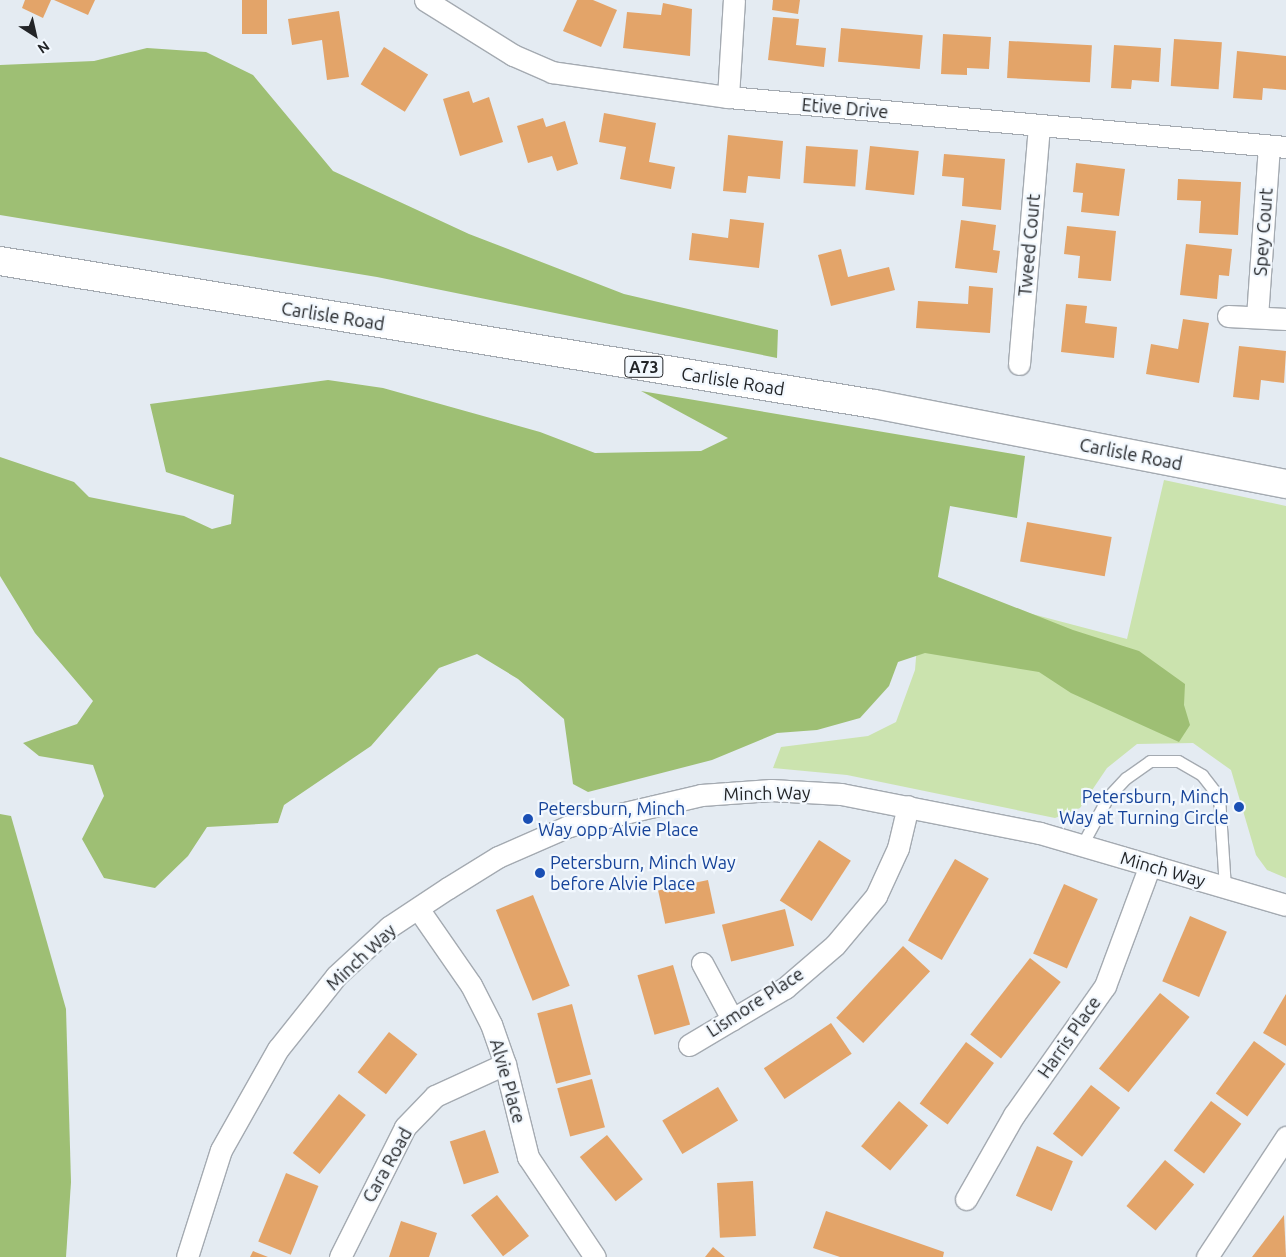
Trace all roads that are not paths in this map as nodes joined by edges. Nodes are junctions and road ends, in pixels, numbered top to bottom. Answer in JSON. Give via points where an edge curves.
{"nodes":[{"id":1,"x":425,"y":0,"type":"edge"},
{"id":2,"x":734,"y":0,"type":"edge"},
{"id":3,"x":728,"y":97,"type":"junction"},
{"id":4,"x":1039,"y":126,"type":"junction"},
{"id":5,"x":1278,"y":147,"type":"edge"},
{"id":6,"x":0,"y":261,"type":"edge"},
{"id":7,"x":1228,"y":316,"type":"dead end"},
{"id":8,"x":1257,"y":318,"type":"junction"},
{"id":9,"x":1286,"y":319,"type":"edge"},
{"id":10,"x":1019,"y":364,"type":"dead end"},
{"id":11,"x":1286,"y":484,"type":"edge"},
{"id":12,"x":908,"y":806,"type":"junction"},
{"id":13,"x":1082,"y":845,"type":"junction"},
{"id":14,"x":1150,"y":865,"type":"junction"},
{"id":15,"x":1225,"y":887,"type":"junction"},
{"id":16,"x":1286,"y":905,"type":"edge"},
{"id":17,"x":418,"y":910,"type":"junction"},
{"id":18,"x":702,"y":963,"type":"dead end"},
{"id":19,"x":732,"y":1019,"type":"junction"},
{"id":20,"x":689,"y":1045,"type":"dead end"},
{"id":21,"x":506,"y":1064,"type":"junction"},
{"id":22,"x":1286,"y":1137,"type":"edge"},
{"id":23,"x":966,"y":1198,"type":"dead end"},
{"id":24,"x":595,"y":1255,"type":"edge"},
{"id":25,"x":187,"y":1257,"type":"edge"},
{"id":26,"x":340,"y":1257,"type":"edge"},
{"id":27,"x":1207,"y":1257,"type":"edge"}],
"edges":[{"from":1,"to":3,"type":"street","name":"Etive Drive","via":[[513,55],[552,72]]},
{"from":2,"to":3,"type":"street"},
{"from":3,"to":4,"type":"street","name":"Etive Drive"},
{"from":4,"to":5,"type":"street","name":"Etive Drive"},
{"from":4,"to":10,"type":"street","name":"Tweed Court"},
{"from":5,"to":8,"type":"street","name":"Spey Court"},
{"from":6,"to":11,"type":"main road","name":"Carlisle Road","number":"A73","via":[[874,404]]},
{"from":7,"to":8,"type":"street"},
{"from":8,"to":9,"type":"street"},
{"from":12,"to":13,"type":"street","name":"Minch Way"},
{"from":12,"to":17,"type":"street","name":"Minch Way","via":[[841,794],[771,790],[701,795],[617,812],[498,857]]},
{"from":12,"to":19,"type":"street","name":"Lismore Place","via":[[898,848],[876,896],[841,938],[785,988]]},
{"from":13,"to":14,"type":"street","name":"Minch Way"},
{"from":13,"to":15,"type":"lane","via":[[1108,797],[1126,778],[1150,761],[1178,760],[1202,775],[1219,797]]},
{"from":14,"to":15,"type":"street","name":"Minch Way"},
{"from":14,"to":23,"type":"street","name":"Harris Place","via":[[1105,986],[1014,1115]]},
{"from":15,"to":16,"type":"street","name":"Minch Way"},
{"from":17,"to":21,"type":"street","name":"Alvie Place","via":[[471,985]]},
{"from":17,"to":25,"type":"street","name":"Minch Way","via":[[388,927],[336,976],[278,1049],[221,1150]]},
{"from":18,"to":19,"type":"street"},
{"from":19,"to":20,"type":"street","name":"Lismore Place"},
{"from":21,"to":24,"type":"street","name":"Alvie Place","via":[[528,1157]]},
{"from":21,"to":26,"type":"street","name":"Cara Road","via":[[435,1096],[405,1128]]},
{"from":22,"to":27,"type":"street"}]}
